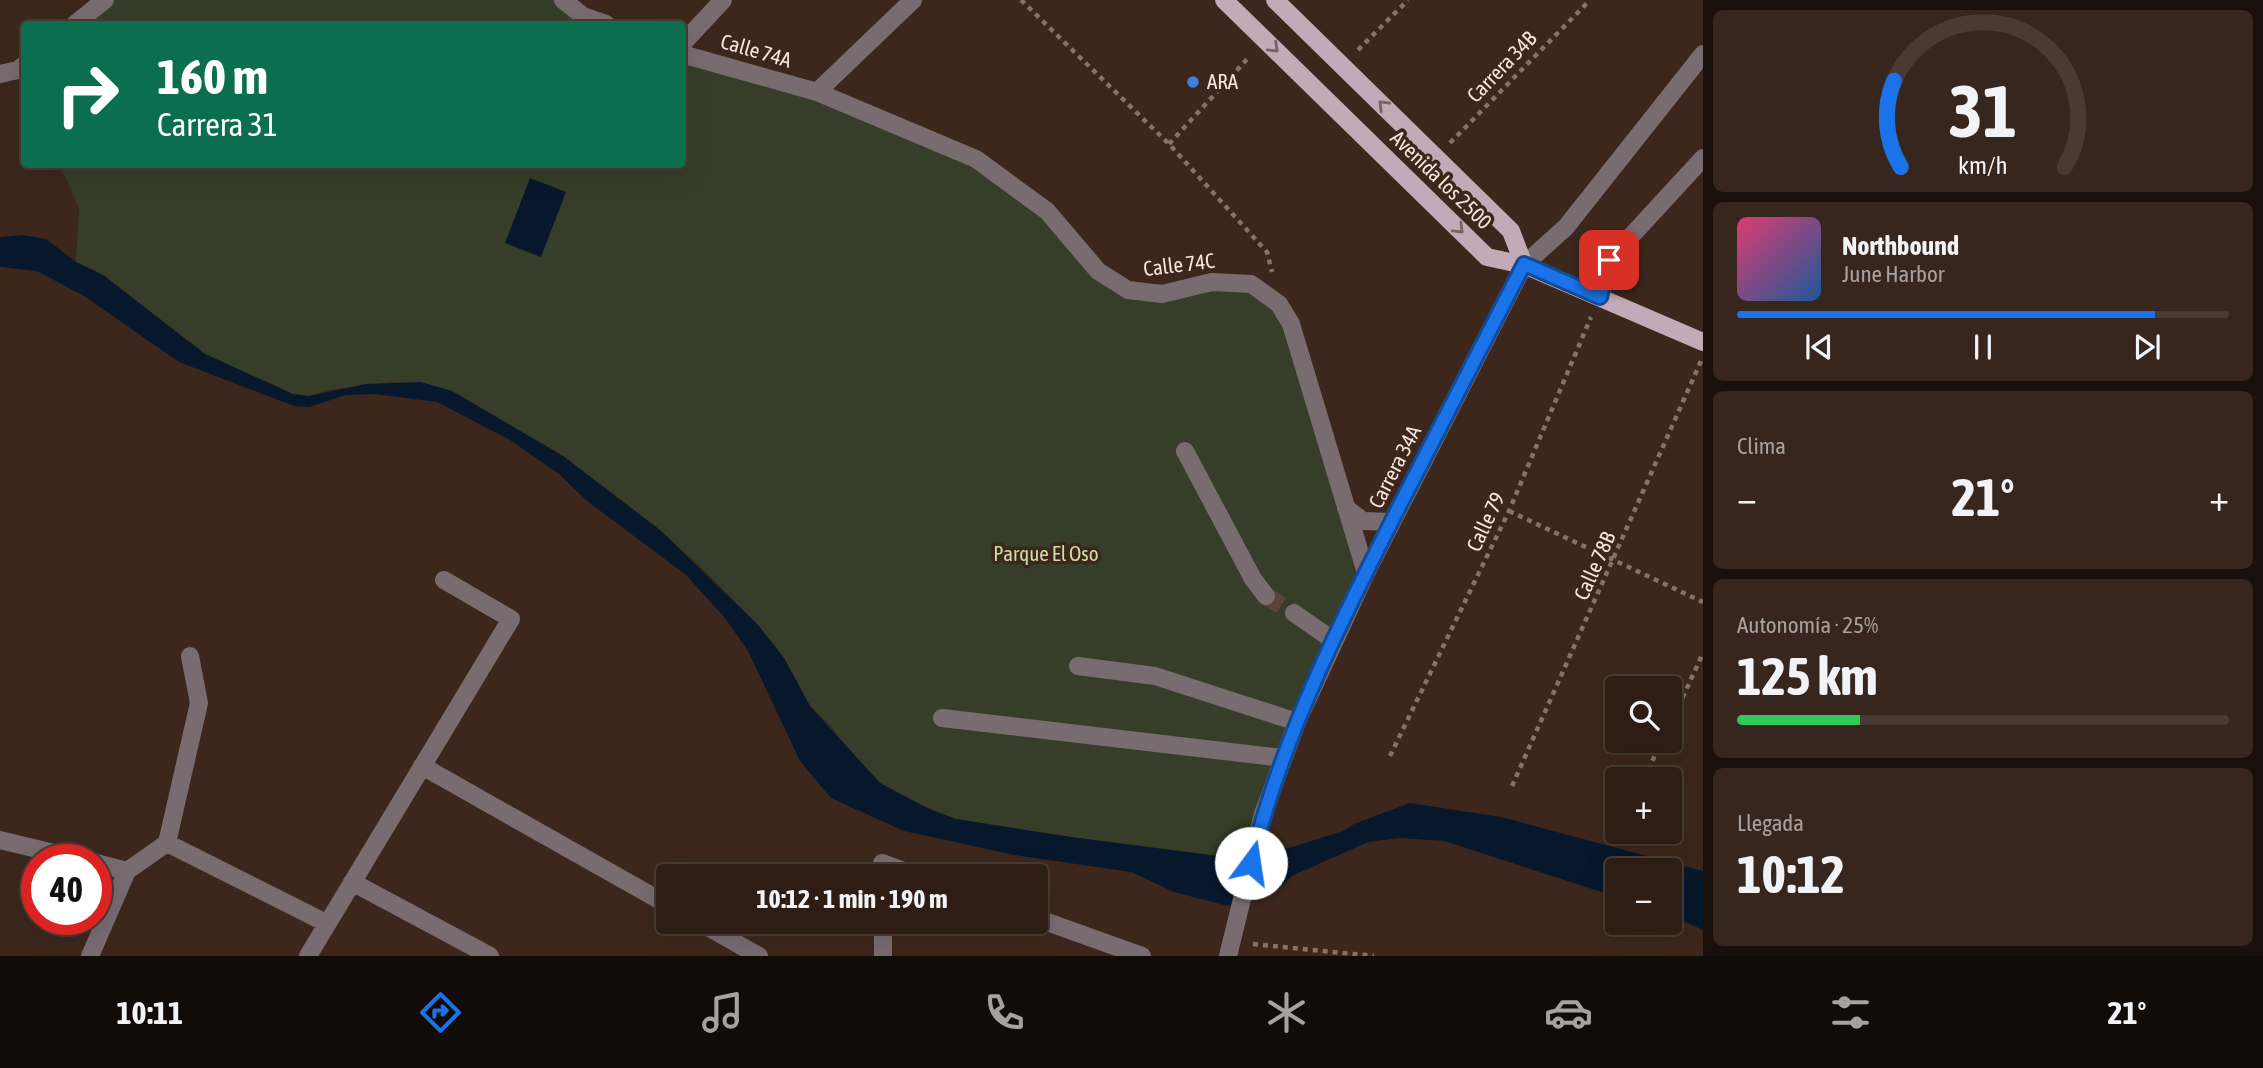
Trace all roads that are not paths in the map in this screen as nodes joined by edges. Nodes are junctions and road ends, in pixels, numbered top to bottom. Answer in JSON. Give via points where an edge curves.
{"nodes":[{"id":1,"x":563,"y":0,"type":"edge"},
{"id":2,"x":723,"y":0,"type":"edge"},
{"id":3,"x":913,"y":0,"type":"edge"},
{"id":4,"x":1224,"y":0,"type":"edge"},
{"id":5,"x":1275,"y":0,"type":"edge"},
{"id":6,"x":101,"y":1,"type":"edge"},
{"id":7,"x":78,"y":21,"type":"edge"},
{"id":8,"x":597,"y":21,"type":"edge"},
{"id":9,"x":686,"y":40,"type":"edge"},
{"id":10,"x":1703,"y":54,"type":"edge"},
{"id":11,"x":686,"y":55,"type":"edge"},
{"id":12,"x":21,"y":68,"type":"edge"},
{"id":13,"x":0,"y":74,"type":"edge"},
{"id":14,"x":817,"y":92,"type":"junction"},
{"id":15,"x":1703,"y":158,"type":"edge"},
{"id":16,"x":1524,"y":264,"type":"junction"},
{"id":17,"x":1600,"y":297,"type":"junction"},
{"id":18,"x":1703,"y":342,"type":"edge"},
{"id":19,"x":1185,"y":451,"type":"dead end"},
{"id":20,"x":1346,"y":508,"type":"junction"},
{"id":21,"x":1392,"y":522,"type":"junction"},
{"id":22,"x":1366,"y":573,"type":"junction"},
{"id":23,"x":443,"y":580,"type":"dead end"},
{"id":24,"x":1266,"y":596,"type":"tunnel mouth"},
{"id":25,"x":1294,"y":613,"type":"tunnel mouth"},
{"id":26,"x":1334,"y":640,"type":"junction"},
{"id":27,"x":190,"y":656,"type":"dead end"},
{"id":28,"x":1078,"y":667,"type":"dead end"},
{"id":29,"x":942,"y":718,"type":"dead end"},
{"id":30,"x":1297,"y":722,"type":"junction"},
{"id":31,"x":1283,"y":758,"type":"junction"},
{"id":32,"x":422,"y":766,"type":"junction"},
{"id":33,"x":0,"y":840,"type":"edge"},
{"id":34,"x":167,"y":843,"type":"junction"},
{"id":35,"x":21,"y":845,"type":"edge"},
{"id":36,"x":112,"y":867,"type":"edge"},
{"id":37,"x":127,"y":871,"type":"junction"},
{"id":38,"x":352,"y":881,"type":"junction"},
{"id":39,"x":656,"y":898,"type":"edge"},
{"id":40,"x":1048,"y":922,"type":"edge"},
{"id":41,"x":326,"y":923,"type":"junction"},
{"id":42,"x":720,"y":934,"type":"edge"},
{"id":43,"x":883,"y":934,"type":"edge"},
{"id":44,"x":1231,"y":945,"type":"edge"},
{"id":45,"x":90,"y":956,"type":"edge"},
{"id":46,"x":308,"y":956,"type":"edge"},
{"id":47,"x":490,"y":956,"type":"edge"},
{"id":48,"x":759,"y":956,"type":"edge"},
{"id":49,"x":883,"y":956,"type":"edge"},
{"id":50,"x":1142,"y":956,"type":"edge"}],
"edges":[{"from":1,"to":8,"type":"street"},
{"from":2,"to":9,"type":"street"},
{"from":3,"to":14,"type":"street"},
{"from":4,"to":16,"type":"main road","name":"Avenida los 2500","one_way":true,"via":[[1487,257]]},
{"from":16,"to":5,"type":"main road","name":"Avenida los 2500","one_way":true,"via":[[1511,231]]},
{"from":6,"to":7,"type":"street"},
{"from":10,"to":16,"type":"street","name":"Carrera 34A","via":[[1566,227]]},
{"from":11,"to":14,"type":"street","name":"Calle 74A"},
{"from":12,"to":13,"type":"street"},
{"from":14,"to":20,"type":"street","name":"Calle 74C","via":[[950,146],[1001,174],[1047,211],[1098,271],[1128,290],[1162,294],[1232,281],[1251,284],[1279,304],[1291,324]]},
{"from":15,"to":17,"type":"street","via":[[1609,260]]},
{"from":16,"to":17,"type":"main road"},
{"from":16,"to":21,"type":"street","name":"Carrera 34A"},
{"from":17,"to":18,"type":"main road"},
{"from":19,"to":24,"type":"street"},
{"from":20,"to":21,"type":"street","via":[[1363,521]]},
{"from":20,"to":22,"type":"street","name":"Calle 74C"},
{"from":21,"to":22,"type":"street","name":"Carrera 34A"},
{"from":22,"to":26,"type":"street","name":"Carrera 34A"},
{"from":23,"to":32,"type":"street","via":[[511,619]]},
{"from":25,"to":26,"type":"street"},
{"from":26,"to":30,"type":"street","name":"Carrera 34A"},
{"from":27,"to":34,"type":"street","via":[[199,703]]},
{"from":28,"to":30,"type":"street","via":[[1155,676]]},
{"from":29,"to":31,"type":"street"},
{"from":30,"to":31,"type":"street","name":"Carrera 34A"},
{"from":31,"to":44,"type":"street","name":"Carrera 34A","via":[[1263,814]]},
{"from":32,"to":38,"type":"street"},
{"from":32,"to":39,"type":"street"},
{"from":33,"to":35,"type":"street"},
{"from":34,"to":37,"type":"street"},
{"from":34,"to":41,"type":"street"},
{"from":36,"to":37,"type":"street"},
{"from":37,"to":45,"type":"street"},
{"from":38,"to":41,"type":"street"},
{"from":38,"to":47,"type":"street"},
{"from":40,"to":50,"type":"street"},
{"from":41,"to":46,"type":"street"},
{"from":42,"to":48,"type":"street"},
{"from":43,"to":49,"type":"street"}]}
